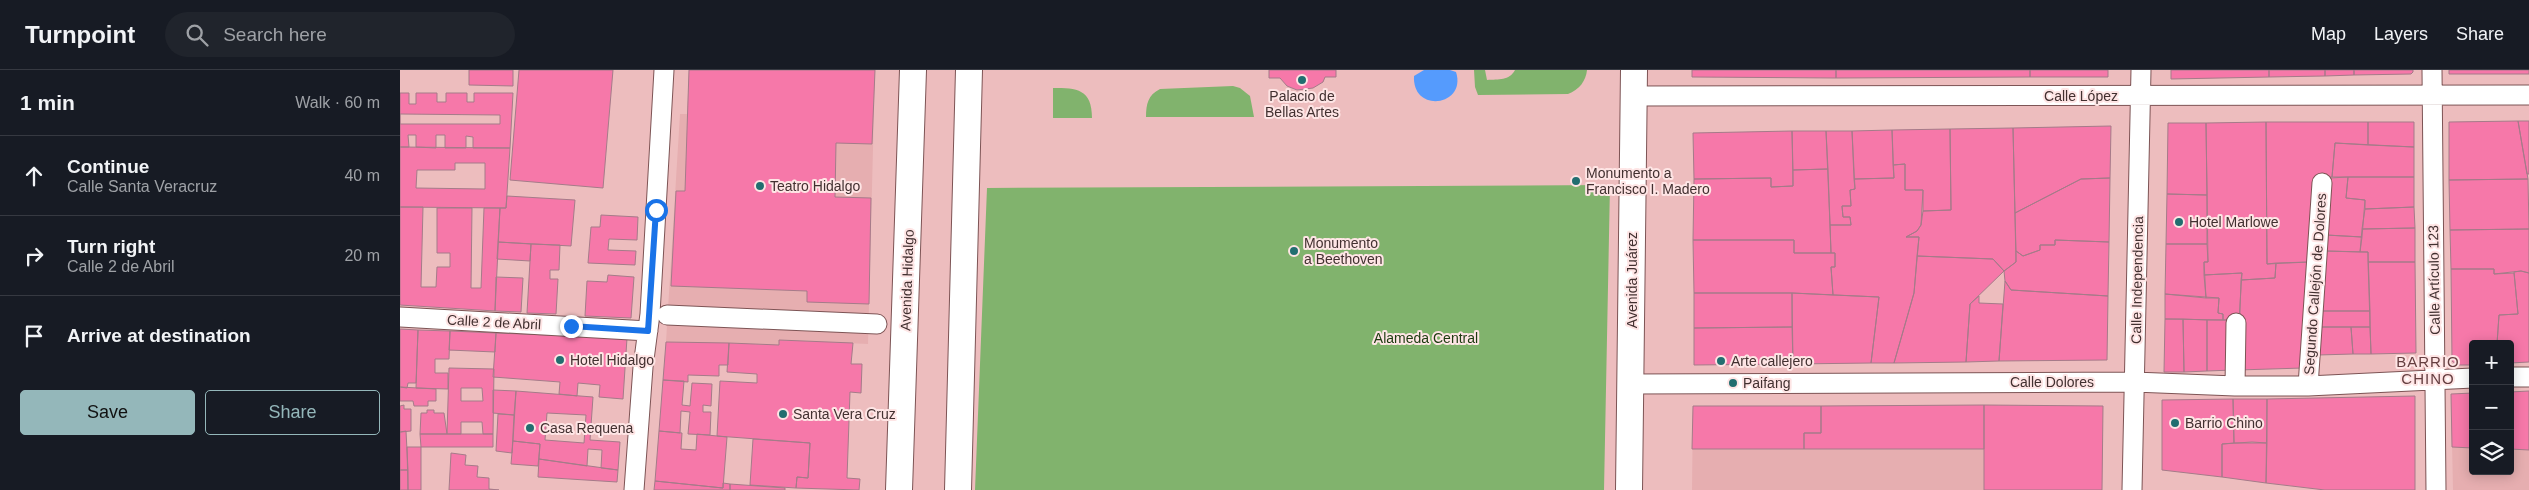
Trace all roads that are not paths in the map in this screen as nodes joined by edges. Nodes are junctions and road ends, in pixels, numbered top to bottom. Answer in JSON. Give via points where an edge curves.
{"nodes":[{"id":1,"x":664,"y":70,"type":"edge"},
{"id":2,"x":913,"y":70,"type":"edge"},
{"id":3,"x":969,"y":70,"type":"edge"},
{"id":4,"x":1634,"y":70,"type":"edge"},
{"id":5,"x":2141,"y":70,"type":"edge"},
{"id":6,"x":2432,"y":70,"type":"edge"},
{"id":7,"x":2432,"y":95,"type":"junction"},
{"id":8,"x":2529,"y":95,"type":"edge"},
{"id":9,"x":1633,"y":96,"type":"junction"},
{"id":10,"x":2141,"y":96,"type":"junction"},
{"id":11,"x":2322,"y":183,"type":"dead end"},
{"id":12,"x":667,"y":315,"type":"dead end"},
{"id":13,"x":400,"y":317,"type":"edge"},
{"id":14,"x":2236,"y":323,"type":"dead end"},
{"id":15,"x":877,"y":324,"type":"dead end"},
{"id":16,"x":648,"y":331,"type":"junction"},
{"id":17,"x":2514,"y":377,"type":"edge"},
{"id":18,"x":2529,"y":377,"type":"edge"},
{"id":19,"x":2469,"y":378,"type":"edge"},
{"id":20,"x":2435,"y":380,"type":"junction"},
{"id":21,"x":2134,"y":382,"type":"junction"},
{"id":22,"x":1632,"y":384,"type":"junction"},
{"id":23,"x":2235,"y":386,"type":"junction"},
{"id":24,"x":2308,"y":386,"type":"junction"},
{"id":25,"x":634,"y":490,"type":"edge"},
{"id":26,"x":899,"y":490,"type":"edge"},
{"id":27,"x":958,"y":490,"type":"edge"},
{"id":28,"x":1629,"y":490,"type":"edge"},
{"id":29,"x":2132,"y":490,"type":"edge"},
{"id":30,"x":2436,"y":490,"type":"edge"}],
"edges":[{"from":1,"to":16,"type":"street"},
{"from":2,"to":26,"type":"main road","name":"Avenida Hidalgo"},
{"from":3,"to":27,"type":"main road"},
{"from":4,"to":9,"type":"main road","name":"Avenida Juárez"},
{"from":5,"to":10,"type":"street","name":"Calle Independencia"},
{"from":6,"to":7,"type":"street","name":"Calle Artículo 123"},
{"from":7,"to":8,"type":"street","name":"Calle López"},
{"from":7,"to":10,"type":"street","name":"Calle López"},
{"from":7,"to":20,"type":"street","name":"Calle Artículo 123"},
{"from":9,"to":10,"type":"street","name":"Calle López"},
{"from":9,"to":22,"type":"main road","name":"Avenida Juárez"},
{"from":10,"to":21,"type":"street","name":"Calle Independencia"},
{"from":11,"to":24,"type":"street","name":"Segundo Callejón de Dolores"},
{"from":12,"to":15,"type":"street"},
{"from":13,"to":16,"type":"street","name":"Calle 2 de Abril"},
{"from":14,"to":23,"type":"street"},
{"from":16,"to":25,"type":"street"},
{"from":17,"to":18,"type":"street"},
{"from":19,"to":20,"type":"street","name":"Calle Dolores"},
{"from":20,"to":24,"type":"street","name":"Calle Dolores"},
{"from":20,"to":30,"type":"street","name":"Calle Artículo 123"},
{"from":21,"to":22,"type":"street","name":"Calle Dolores"},
{"from":21,"to":23,"type":"street","name":"Calle Dolores"},
{"from":21,"to":29,"type":"street","name":"Calle Independencia"},
{"from":22,"to":28,"type":"main road","name":"Avenida Juárez"},
{"from":23,"to":24,"type":"street","name":"Calle Dolores"}]}
